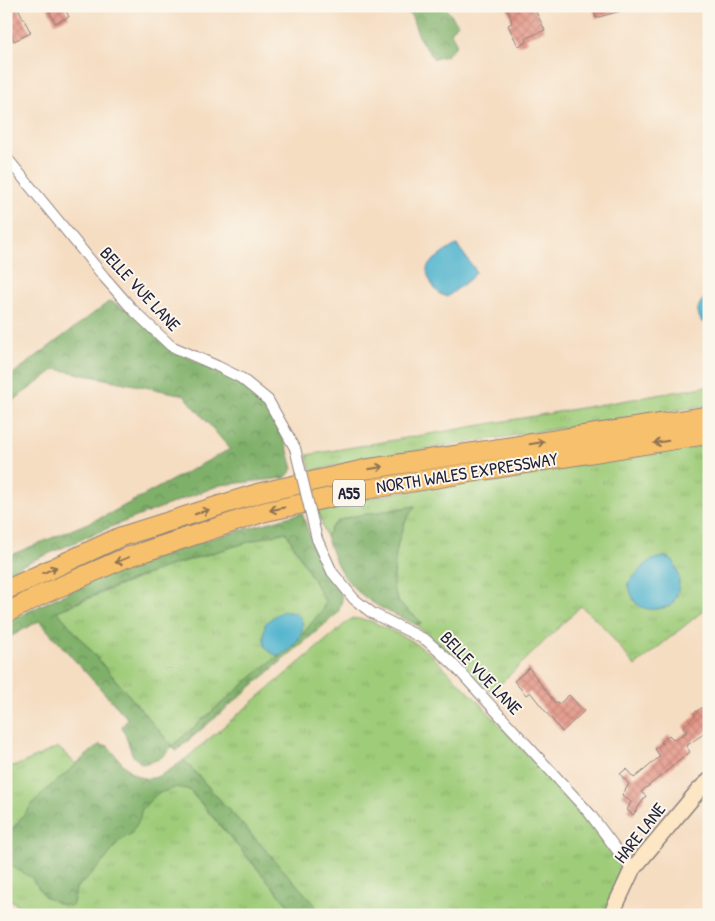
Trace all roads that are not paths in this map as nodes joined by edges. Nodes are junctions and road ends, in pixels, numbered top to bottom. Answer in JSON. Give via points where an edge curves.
{"nodes":[{"id":1,"x":6,"y":157,"type":"edge"},
{"id":2,"x":709,"y":416,"type":"edge"},
{"id":3,"x":709,"y":434,"type":"edge"},
{"id":4,"x":6,"y":590,"type":"edge"},
{"id":5,"x":6,"y":613,"type":"edge"},
{"id":6,"x":709,"y":781,"type":"edge"},
{"id":7,"x":632,"y":870,"type":"junction"},
{"id":8,"x":611,"y":915,"type":"edge"}],
"edges":[{"from":1,"to":7,"type":"street","name":"BELLE VUE LANE","bridge":true,"via":[[98,270],[171,346],[241,378],[268,400],[295,448],[317,539],[332,572],[354,599],[372,613],[426,640],[452,663],[590,814]]},
{"from":4,"to":2,"type":"highway","name":"NORTH WALES EXPRESSWAY","number":"A55","one_way":true,"via":[[120,537],[260,494],[366,470]]},
{"from":3,"to":5,"type":"highway","name":"NORTH WALES EXPRESSWAY","number":"A55","one_way":true,"via":[[370,489],[264,512],[125,558]]},
{"from":6,"to":7,"type":"street","name":"HARE LANE"},
{"from":7,"to":8,"type":"street","name":"HARE LANE"}]}
